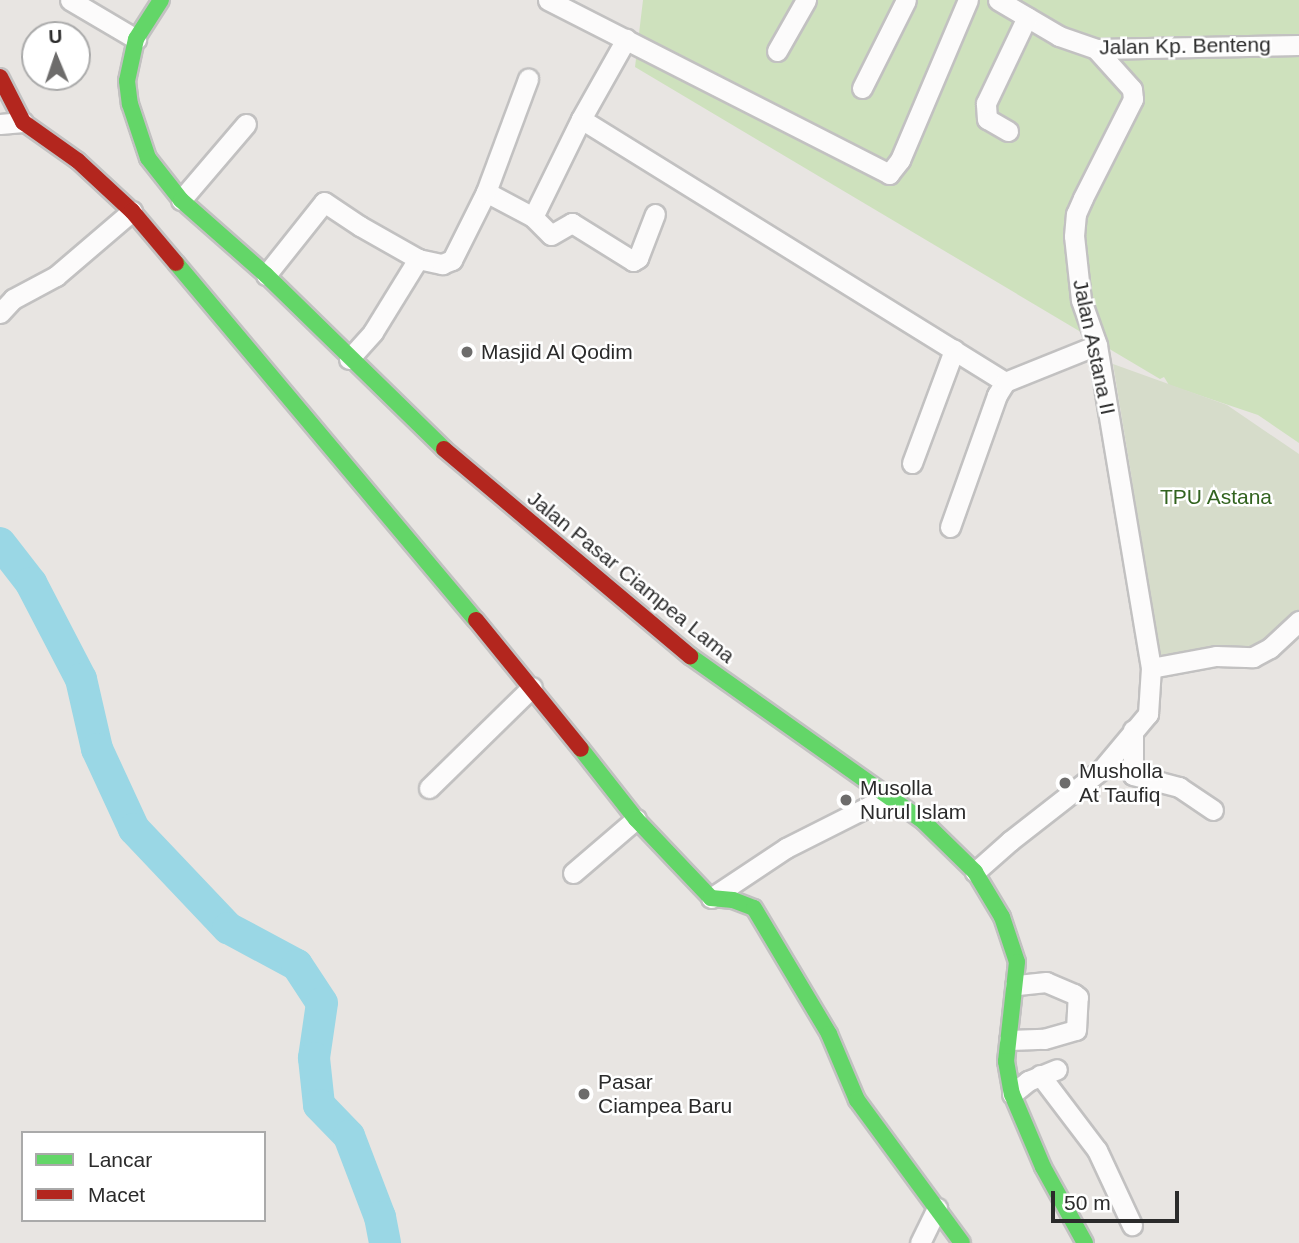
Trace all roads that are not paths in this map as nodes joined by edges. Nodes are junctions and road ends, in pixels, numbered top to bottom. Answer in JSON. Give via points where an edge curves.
{"nodes":[{"id":1,"x":70,"y":0,"type":"edge"},
{"id":2,"x":161,"y":0,"type":"edge"},
{"id":3,"x":548,"y":0,"type":"edge"},
{"id":4,"x":806,"y":0,"type":"edge"},
{"id":5,"x":906,"y":0,"type":"edge"},
{"id":6,"x":968,"y":0,"type":"edge"},
{"id":7,"x":998,"y":0,"type":"edge"},
{"id":8,"x":1027,"y":17,"type":"junction"},
{"id":9,"x":136,"y":39,"type":"junction"},
{"id":10,"x":626,"y":39,"type":"junction"},
{"id":11,"x":1299,"y":45,"type":"edge"},
{"id":12,"x":1096,"y":49,"type":"junction"},
{"id":13,"x":777,"y":51,"type":"dead end"},
{"id":14,"x":0,"y":77,"type":"edge"},
{"id":15,"x":528,"y":79,"type":"dead end"},
{"id":16,"x":862,"y":88,"type":"dead end"},
{"id":17,"x":581,"y":119,"type":"junction"},
{"id":18,"x":23,"y":122,"type":"junction"},
{"id":19,"x":0,"y":124,"type":"edge"},
{"id":20,"x":246,"y":124,"type":"dead end"},
{"id":21,"x":1008,"y":131,"type":"dead end"},
{"id":22,"x":486,"y":192,"type":"junction"},
{"id":23,"x":181,"y":200,"type":"junction"},
{"id":24,"x":132,"y":211,"type":"junction"},
{"id":25,"x":655,"y":214,"type":"dead end"},
{"id":26,"x":533,"y":217,"type":"junction"},
{"id":27,"x":418,"y":259,"type":"junction"},
{"id":28,"x":266,"y":275,"type":"junction"},
{"id":29,"x":0,"y":313,"type":"edge"},
{"id":30,"x":1097,"y":345,"type":"junction"},
{"id":31,"x":954,"y":350,"type":"junction"},
{"id":32,"x":349,"y":359,"type":"junction"},
{"id":33,"x":1005,"y":382,"type":"junction"},
{"id":34,"x":912,"y":463,"type":"dead end"},
{"id":35,"x":950,"y":527,"type":"dead end"},
{"id":36,"x":1299,"y":621,"type":"edge"},
{"id":37,"x":1151,"y":668,"type":"junction"},
{"id":38,"x":532,"y":687,"type":"junction"},
{"id":39,"x":1133,"y":730,"type":"junction"},
{"id":40,"x":429,"y":788,"type":"dead end"},
{"id":41,"x":889,"y":796,"type":"junction"},
{"id":42,"x":1213,"y":810,"type":"dead end"},
{"id":43,"x":636,"y":818,"type":"junction"},
{"id":44,"x":975,"y":872,"type":"junction"},
{"id":45,"x":573,"y":873,"type":"dead end"},
{"id":46,"x":711,"y":898,"type":"junction"},
{"id":47,"x":1015,"y":985,"type":"junction"},
{"id":48,"x":1009,"y":1040,"type":"junction"},
{"id":49,"x":1012,"y":1094,"type":"junction"},
{"id":50,"x":937,"y":1208,"type":"junction"},
{"id":51,"x":1132,"y":1225,"type":"dead end"},
{"id":52,"x":920,"y":1243,"type":"edge"},
{"id":53,"x":962,"y":1243,"type":"edge"},
{"id":54,"x":1085,"y":1243,"type":"edge"}],
"edges":[{"from":1,"to":9,"type":"street"},
{"from":2,"to":9,"type":"main road","name":"Jalan Pasar Ciampea Lama"},
{"from":3,"to":10,"type":"street"},
{"from":4,"to":13,"type":"street"},
{"from":5,"to":16,"type":"street"},
{"from":6,"to":10,"type":"street","via":[[900,160],[889,174]]},
{"from":7,"to":8,"type":"street","name":"Jalan Kp. Benteng"},
{"from":8,"to":12,"type":"street","name":"Jalan Kp. Benteng","via":[[1070,41]]},
{"from":8,"to":21,"type":"street","via":[[986,103],[987,120]]},
{"from":9,"to":23,"type":"main road","name":"Jalan Pasar Ciampea Lama","via":[[127,81],[130,104],[148,158]]},
{"from":10,"to":17,"type":"street"},
{"from":11,"to":12,"type":"street","name":"Jalan Kp. Benteng"},
{"from":12,"to":30,"type":"street","name":"Jalan Astana II","via":[[1132,89],[1133,99],[1076,214],[1081,300]]},
{"from":14,"to":18,"type":"main road"},
{"from":15,"to":22,"type":"street"},
{"from":17,"to":26,"type":"street"},
{"from":17,"to":31,"type":"street"},
{"from":18,"to":19,"type":"street"},
{"from":18,"to":24,"type":"main road","via":[[79,160]]},
{"from":20,"to":23,"type":"street"},
{"from":22,"to":26,"type":"street"},
{"from":22,"to":27,"type":"street","via":[[452,260],[442,264]]},
{"from":23,"to":28,"type":"main road","name":"Jalan Pasar Ciampea Lama"},
{"from":24,"to":29,"type":"street","via":[[56,276],[13,299]]},
{"from":24,"to":38,"type":"main road"},
{"from":25,"to":26,"type":"street","via":[[633,261],[572,223],[551,235]]},
{"from":27,"to":28,"type":"street","via":[[317,197]]},
{"from":27,"to":32,"type":"street","via":[[373,332]]},
{"from":28,"to":32,"type":"main road","name":"Jalan Pasar Ciampea Lama"},
{"from":30,"to":33,"type":"street"},
{"from":30,"to":37,"type":"street","name":"Jalan Astana II"},
{"from":31,"to":33,"type":"street"},
{"from":31,"to":34,"type":"street"},
{"from":32,"to":41,"type":"main road","name":"Jalan Pasar Ciampea Lama","via":[[445,450],[682,650]]},
{"from":33,"to":35,"type":"street"},
{"from":36,"to":37,"type":"street","via":[[1253,657],[1216,656]]},
{"from":37,"to":39,"type":"street","name":"Jalan Astana II","via":[[1148,714]]},
{"from":38,"to":40,"type":"street"},
{"from":38,"to":43,"type":"main road"},
{"from":39,"to":42,"type":"street","via":[[1133,775],[1179,787]]},
{"from":39,"to":44,"type":"street","name":"Jalan Astana II","via":[[1102,769]]},
{"from":41,"to":44,"type":"main road","name":"Jalan Pasar Ciampea Lama","via":[[932,829]]},
{"from":41,"to":46,"type":"street","via":[[798,841]]},
{"from":43,"to":45,"type":"street"},
{"from":43,"to":46,"type":"main road"},
{"from":44,"to":47,"type":"main road","name":"Jalan Pasar Ciampea Lama","via":[[1009,937],[1017,962]]},
{"from":46,"to":50,"type":"main road","via":[[754,908],[829,1034],[856,1100]]},
{"from":47,"to":48,"type":"main road","name":"Jalan Pasar Ciampea Lama"},
{"from":47,"to":48,"type":"street","via":[[1046,982],[1074,994],[1078,997],[1076,1030],[1044,1039]]},
{"from":48,"to":49,"type":"main road","name":"Jalan Pasar Ciampea Lama","via":[[1006,1061]]},
{"from":49,"to":51,"type":"street","via":[[1048,1072],[1097,1150]]},
{"from":49,"to":54,"type":"main road","name":"Jalan Pasar Ciampea Lama","via":[[1043,1167]]},
{"from":50,"to":52,"type":"street"},
{"from":50,"to":53,"type":"main road"}]}
